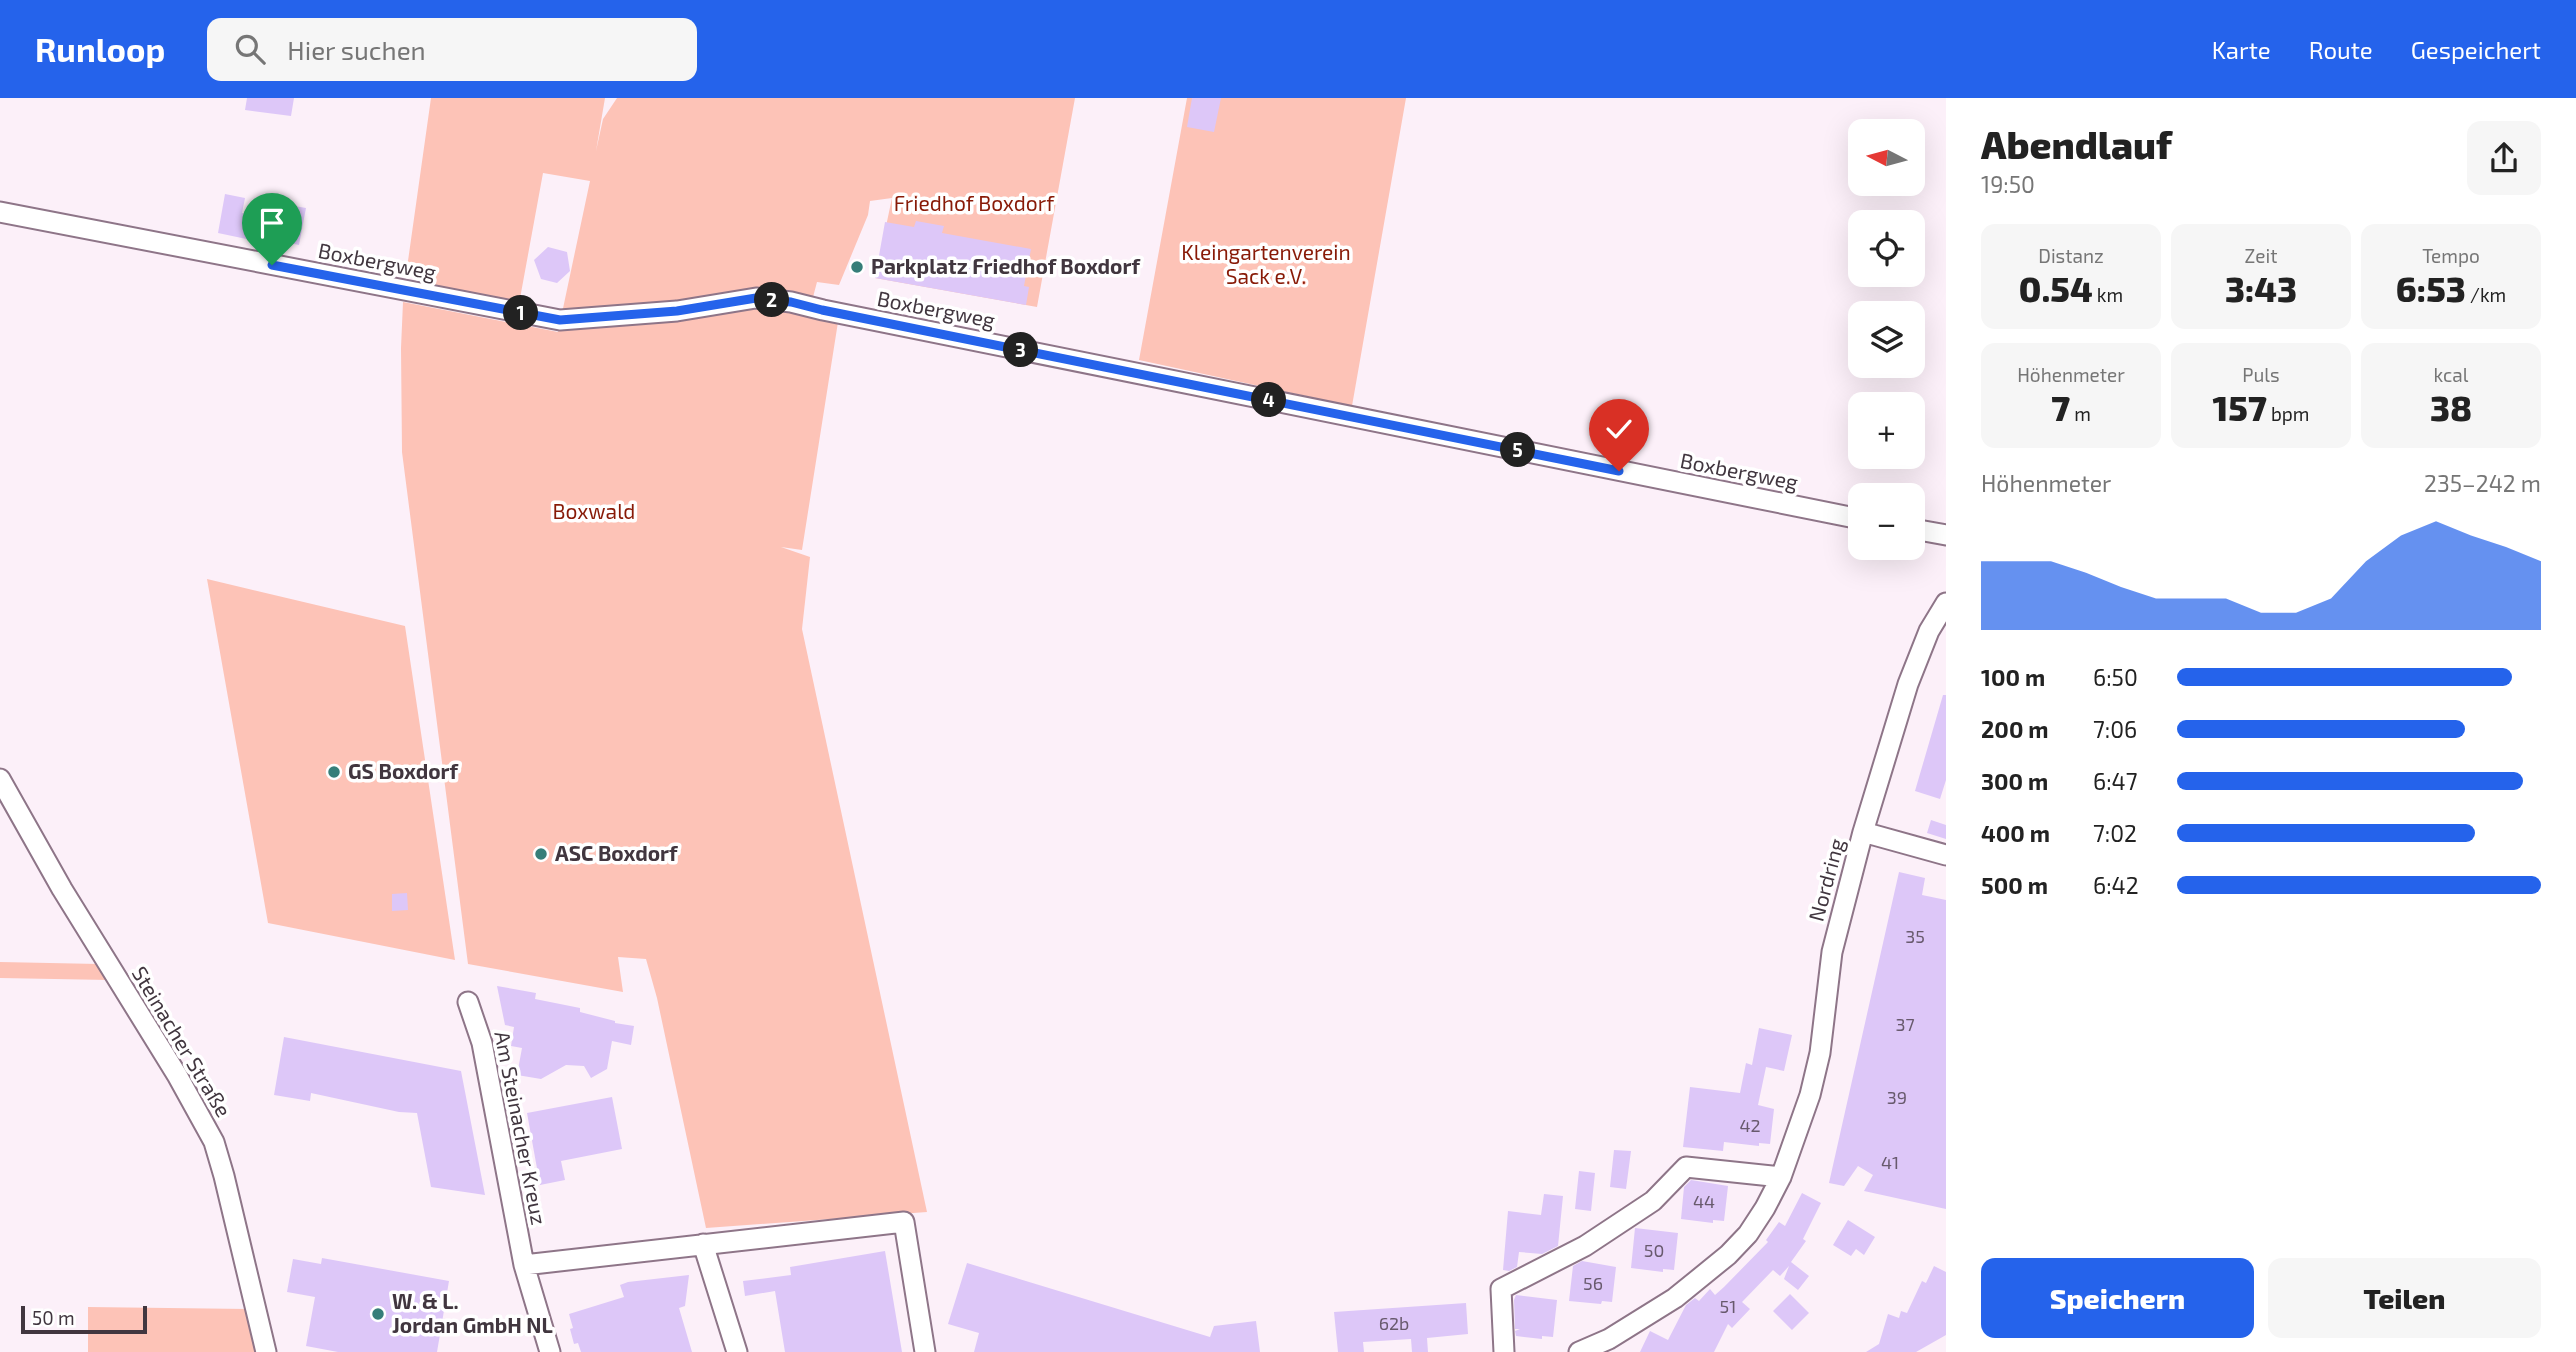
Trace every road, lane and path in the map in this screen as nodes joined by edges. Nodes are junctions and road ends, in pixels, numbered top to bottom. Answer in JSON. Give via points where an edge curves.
{"nodes":[{"id":1,"x":0,"y":212,"type":"edge"},
{"id":2,"x":1848,"y":517,"type":"edge"},
{"id":3,"x":1925,"y":531,"type":"edge"},
{"id":4,"x":1946,"y":535,"type":"edge"},
{"id":5,"x":1946,"y":603,"type":"edge"},
{"id":6,"x":0,"y":779,"type":"edge"},
{"id":7,"x":1863,"y":832,"type":"junction"},
{"id":8,"x":1946,"y":855,"type":"edge"},
{"id":9,"x":468,"y":1002,"type":"dead end"},
{"id":10,"x":1782,"y":1177,"type":"junction"},
{"id":11,"x":703,"y":1244,"type":"junction"},
{"id":12,"x":524,"y":1265,"type":"junction"},
{"id":13,"x":1611,"y":1345,"type":"edge"},
{"id":14,"x":266,"y":1352,"type":"edge"},
{"id":15,"x":550,"y":1352,"type":"edge"},
{"id":16,"x":737,"y":1352,"type":"edge"},
{"id":17,"x":925,"y":1352,"type":"edge"},
{"id":18,"x":1504,"y":1352,"type":"edge"},
{"id":19,"x":1579,"y":1352,"type":"edge"}],
"edges":[{"from":1,"to":2,"type":"street","name":"Boxbergweg","via":[[560,320],[677,311],[756,298],[791,302]]},
{"from":3,"to":4,"type":"street"},
{"from":5,"to":7,"type":"street","name":"Nordring","via":[[1908,684]]},
{"from":6,"to":14,"type":"street","name":"Steinacher Straße","via":[[214,1142]]},
{"from":7,"to":8,"type":"street"},
{"from":7,"to":10,"type":"street","name":"Nordring","via":[[1832,952],[1811,1096]]},
{"from":9,"to":12,"type":"street","name":"Am Steinacher Kreuz","via":[[482,1043]]},
{"from":10,"to":13,"type":"street","name":"Nordring","via":[[1754,1225],[1728,1255]]},
{"from":10,"to":18,"type":"street","via":[[1685,1167],[1653,1201],[1608,1231],[1501,1289]]},
{"from":11,"to":12,"type":"street"},
{"from":11,"to":16,"type":"street"},
{"from":11,"to":17,"type":"street","via":[[904,1222]]},
{"from":12,"to":15,"type":"street","name":"Am Steinacher Kreuz"},
{"from":13,"to":19,"type":"street","name":"Nordring"}]}
